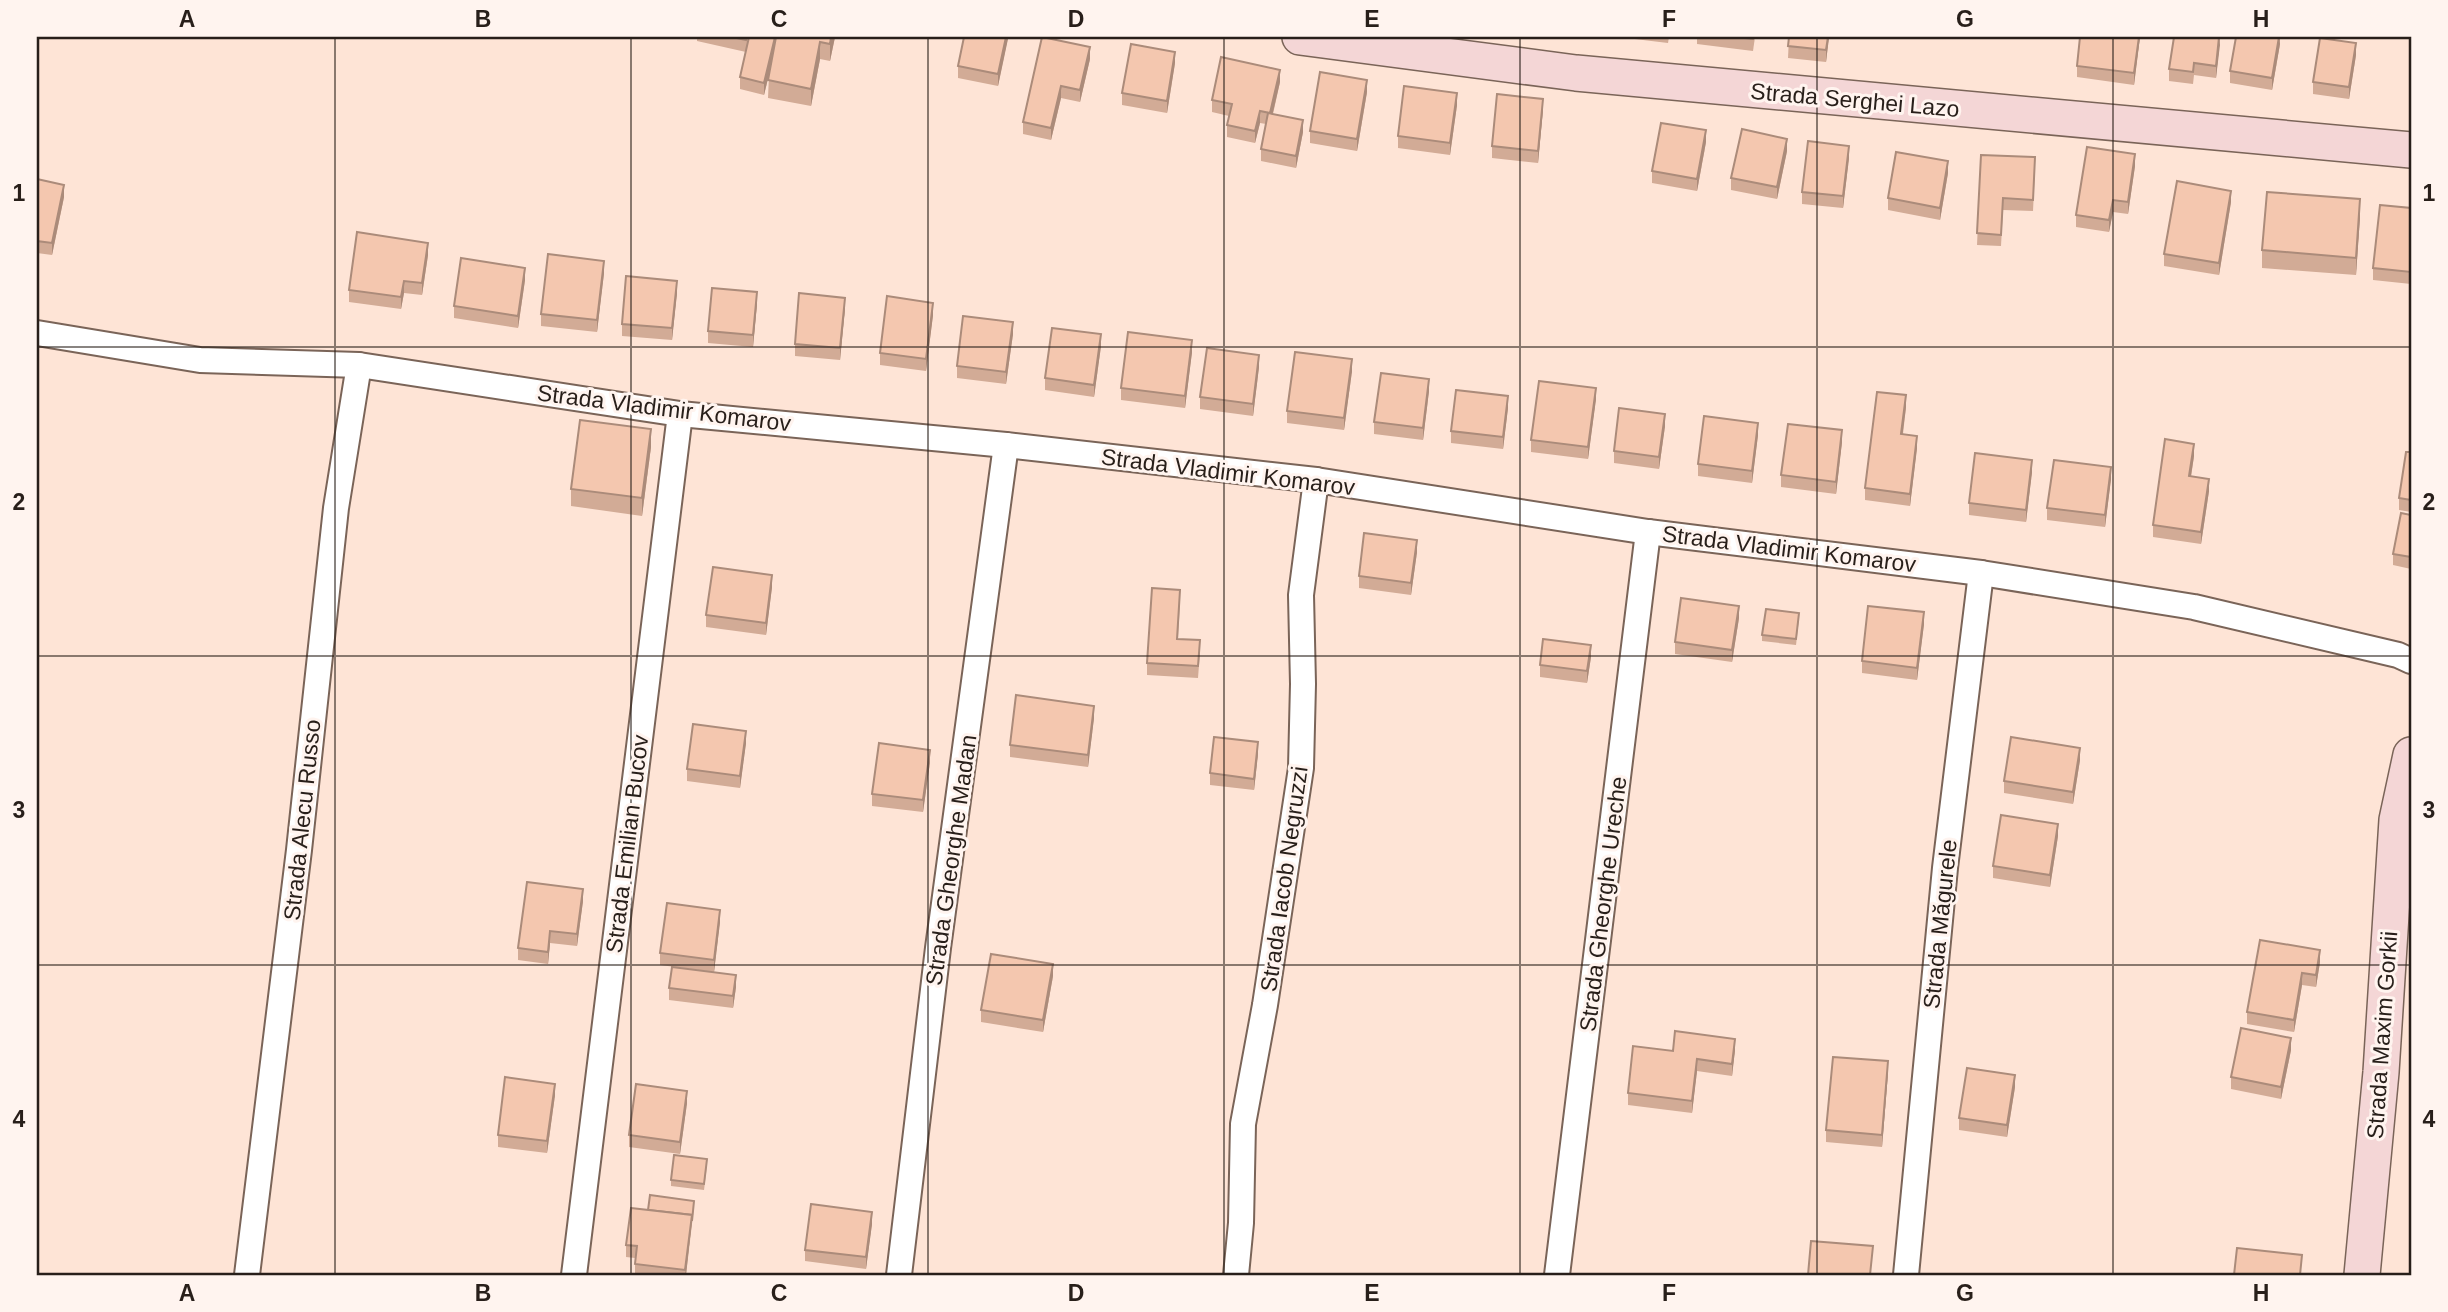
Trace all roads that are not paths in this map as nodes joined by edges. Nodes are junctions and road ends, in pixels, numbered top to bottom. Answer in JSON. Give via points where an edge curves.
{"nodes":[{"id":1,"x":1300,"y":37,"type":"edge"},
{"id":2,"x":2411,"y":150,"type":"edge"},
{"id":3,"x":37,"y":333,"type":"edge"},
{"id":4,"x":359,"y":365,"type":"junction"},
{"id":5,"x":680,"y":414,"type":"junction"},
{"id":6,"x":1006,"y":445,"type":"junction"},
{"id":7,"x":1316,"y":480,"type":"junction"},
{"id":8,"x":1648,"y":532,"type":"junction"},
{"id":9,"x":1981,"y":572,"type":"junction"},
{"id":10,"x":2411,"y":661,"type":"edge"},
{"id":11,"x":2411,"y":755,"type":"edge"},
{"id":12,"x":247,"y":1275,"type":"edge"},
{"id":13,"x":574,"y":1275,"type":"edge"},
{"id":14,"x":899,"y":1275,"type":"edge"},
{"id":15,"x":1236,"y":1275,"type":"edge"},
{"id":16,"x":1557,"y":1275,"type":"edge"},
{"id":17,"x":1906,"y":1275,"type":"edge"},
{"id":18,"x":2362,"y":1275,"type":"edge"}],
"edges":[{"from":1,"to":2,"type":"street","name":"Strada Serghei Lazo","via":[[1576,74]]},
{"from":3,"to":4,"type":"street","name":"Strada Vladimir Komarov","via":[[200,360]]},
{"from":4,"to":5,"type":"street","name":"Strada Vladimir Komarov"},
{"from":4,"to":12,"type":"street","name":"Strada Alecu Russo","via":[[336,508]]},
{"from":5,"to":6,"type":"street","name":"Strada Vladimir Komarov"},
{"from":5,"to":13,"type":"street","name":"Strada Emilian Bucov"},
{"from":6,"to":7,"type":"street","name":"Strada Vladimir Komarov"},
{"from":6,"to":14,"type":"street","name":"Strada Gheorghe Madan"},
{"from":7,"to":8,"type":"street","name":"Strada Vladimir Komarov"},
{"from":7,"to":15,"type":"street","name":"Strada Iacob Negruzzi","via":[[1301,595],[1301,768],[1243,1124]]},
{"from":8,"to":9,"type":"street","name":"Strada Vladimir Komarov"},
{"from":8,"to":16,"type":"street","name":"Strada Gheorghe Ureche"},
{"from":9,"to":10,"type":"street","name":"Strada Vladimir Komarov","via":[[2194,607]]},
{"from":9,"to":17,"type":"street","name":"Strada Măgurele","via":[[1945,868]]},
{"from":11,"to":18,"type":"street","name":"Strada Maxim Gorkii","via":[[2397,820]]}]}
